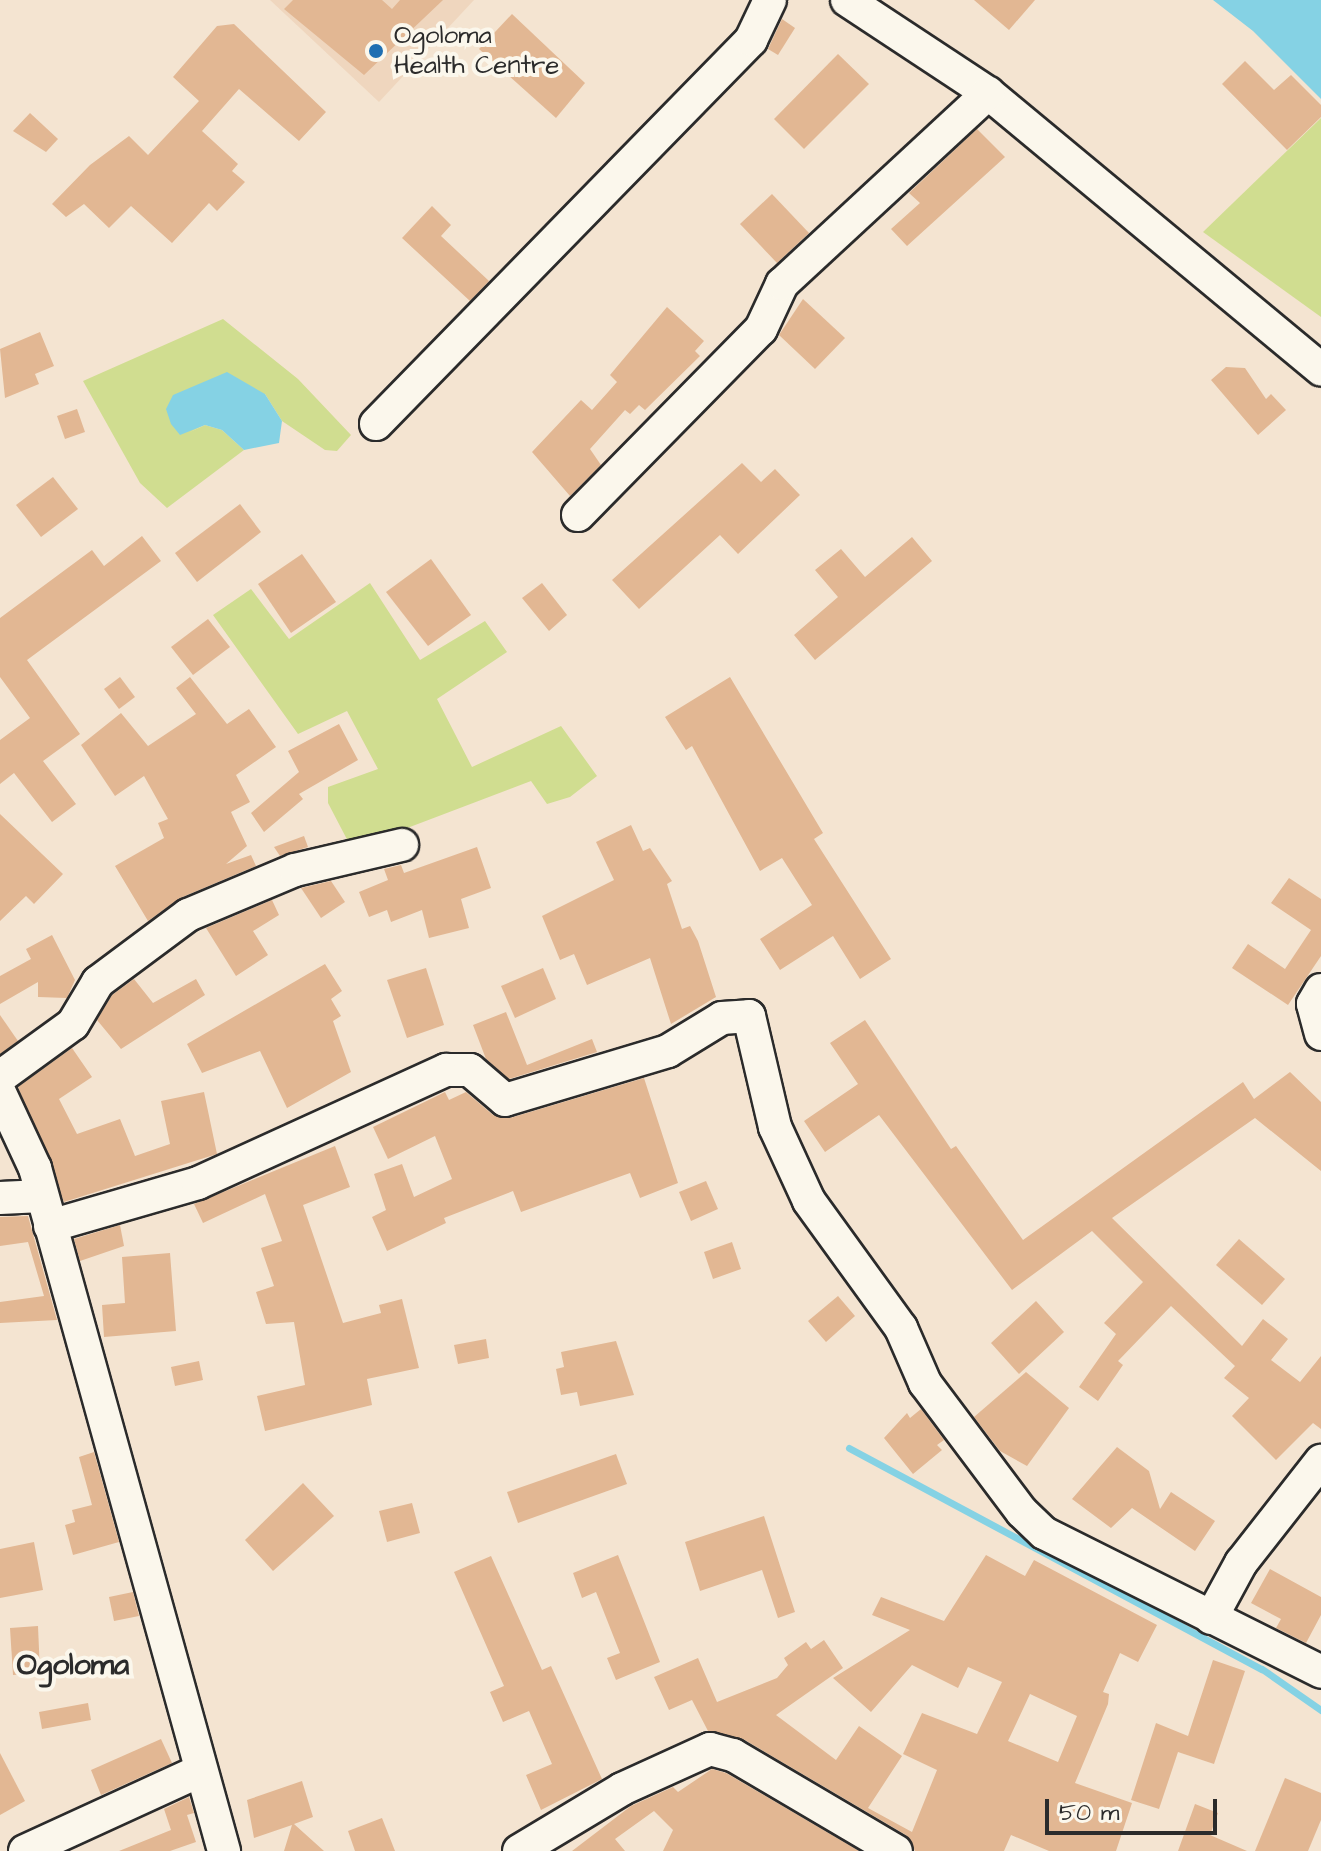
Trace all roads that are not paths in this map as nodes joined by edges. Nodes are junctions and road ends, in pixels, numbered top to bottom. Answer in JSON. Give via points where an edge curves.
{"nodes":[{"id":1,"x":770,"y":0,"type":"edge"},
{"id":2,"x":847,"y":0,"type":"edge"},
{"id":3,"x":988,"y":93,"type":"junction"},
{"id":4,"x":1321,"y":369,"type":"edge"},
{"id":5,"x":376,"y":424,"type":"dead end"},
{"id":6,"x":578,"y":515,"type":"dead end"},
{"id":7,"x":402,"y":845,"type":"dead end"},
{"id":8,"x":1321,"y":990,"type":"edge"},
{"id":9,"x":1321,"y":1034,"type":"edge"},
{"id":10,"x":0,"y":1077,"type":"edge"},
{"id":11,"x":0,"y":1093,"type":"edge"},
{"id":12,"x":0,"y":1198,"type":"edge"},
{"id":13,"x":46,"y":1211,"type":"junction"},
{"id":14,"x":1321,"y":1461,"type":"edge"},
{"id":15,"x":1211,"y":1618,"type":"junction"},
{"id":16,"x":1321,"y":1672,"type":"edge"},
{"id":17,"x":200,"y":1771,"type":"junction"},
{"id":18,"x":861,"y":1843,"type":"edge"},
{"id":19,"x":25,"y":1851,"type":"edge"},
{"id":20,"x":224,"y":1851,"type":"edge"},
{"id":21,"x":519,"y":1851,"type":"edge"},
{"id":22,"x":896,"y":1851,"type":"edge"}],
"edges":[{"from":1,"to":5,"type":"street","via":[[751,40]]},
{"from":2,"to":3,"type":"street"},
{"from":3,"to":4,"type":"street"},
{"from":3,"to":6,"type":"street","via":[[782,284],[761,329]]},
{"from":7,"to":10,"type":"street","via":[[295,870],[188,915],[98,982],[73,1024]]},
{"from":8,"to":9,"type":"street","via":[[1313,1004]]},
{"from":11,"to":13,"type":"street"},
{"from":12,"to":13,"type":"street"},
{"from":13,"to":15,"type":"street","via":[[198,1183],[446,1070],[470,1070],[505,1100],[668,1051],[722,1018],[749,1016],[775,1127],[791,1164],[836,1243],[864,1273],[901,1328],[925,1383],[1044,1533]]},
{"from":13,"to":17,"type":"street"},
{"from":14,"to":15,"type":"street","via":[[1241,1563]]},
{"from":15,"to":16,"type":"street"},
{"from":17,"to":19,"type":"street"},
{"from":17,"to":20,"type":"street"},
{"from":18,"to":21,"type":"street","via":[[733,1755],[710,1749],[622,1789]]},
{"from":18,"to":22,"type":"street"}]}
